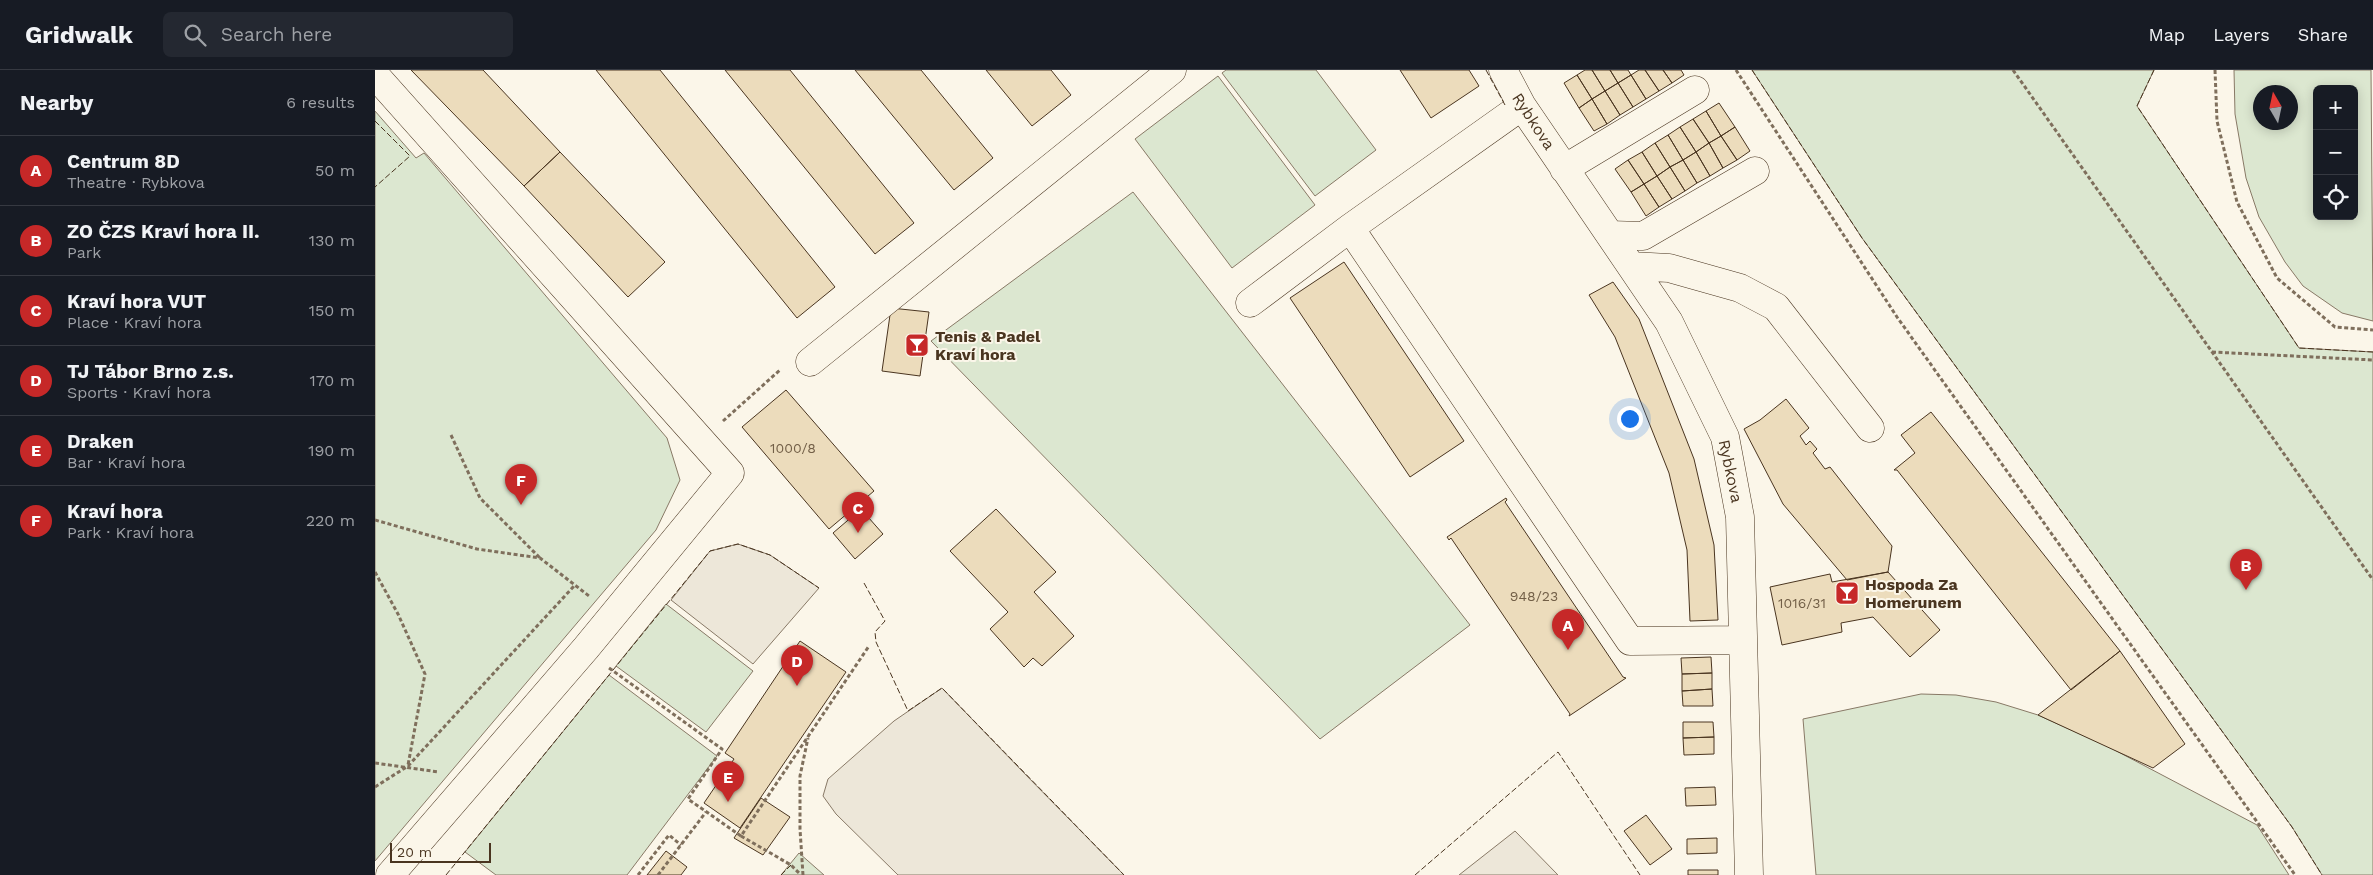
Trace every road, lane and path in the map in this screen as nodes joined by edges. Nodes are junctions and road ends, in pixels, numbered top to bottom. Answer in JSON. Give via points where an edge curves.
{"nodes":[{"id":1,"x":1172,"y":70,"type":"edge"},
{"id":2,"x":1503,"y":70,"type":"edge"},
{"id":3,"x":1736,"y":70,"type":"edge"},
{"id":4,"x":2013,"y":70,"type":"edge"},
{"id":5,"x":2215,"y":70,"type":"edge"},
{"id":6,"x":375,"y":75,"type":"edge"},
{"id":7,"x":1695,"y":90,"type":"dead end"},
{"id":8,"x":1522,"y":106,"type":"junction"},
{"id":9,"x":1565,"y":168,"type":"junction"},
{"id":10,"x":1755,"y":171,"type":"dead end"},
{"id":11,"x":1350,"y":228,"type":"junction"},
{"id":12,"x":1610,"y":235,"type":"junction"},
{"id":13,"x":1631,"y":266,"type":"junction"},
{"id":14,"x":1250,"y":303,"type":"dead end"},
{"id":15,"x":2373,"y":330,"type":"edge"},
{"id":16,"x":2212,"y":352,"type":"junction"},
{"id":17,"x":2373,"y":360,"type":"edge"},
{"id":18,"x":798,"y":363,"type":"joint"},
{"id":19,"x":1870,"y":428,"type":"dead end"},
{"id":20,"x":451,"y":436,"type":"dead end"},
{"id":21,"x":702,"y":441,"type":"junction"},
{"id":22,"x":375,"y":520,"type":"edge"},
{"id":23,"x":540,"y":558,"type":"junction"},
{"id":24,"x":375,"y":572,"type":"edge"},
{"id":25,"x":2373,"y":580,"type":"edge"},
{"id":26,"x":575,"y":585,"type":"junction"},
{"id":27,"x":613,"y":614,"type":"junction"},
{"id":28,"x":1743,"y":640,"type":"junction"},
{"id":29,"x":869,"y":646,"type":"dead end"},
{"id":30,"x":586,"y":648,"type":"junction"},
{"id":31,"x":809,"y":735,"type":"junction"},
{"id":32,"x":375,"y":762,"type":"edge"},
{"id":33,"x":408,"y":766,"type":"junction"},
{"id":34,"x":475,"y":779,"type":"junction"},
{"id":35,"x":375,"y":787,"type":"edge"},
{"id":36,"x":706,"y":812,"type":"junction"},
{"id":37,"x":741,"y":836,"type":"junction"},
{"id":38,"x":681,"y":845,"type":"junction"},
{"id":39,"x":390,"y":875,"type":"edge"},
{"id":40,"x":638,"y":875,"type":"edge"},
{"id":41,"x":658,"y":875,"type":"edge"},
{"id":42,"x":802,"y":875,"type":"edge"},
{"id":43,"x":1749,"y":875,"type":"edge"},
{"id":44,"x":2295,"y":875,"type":"edge"}],
"edges":[{"from":1,"to":18,"type":"street"},
{"from":2,"to":8,"type":"street","name":"Rybkova"},
{"from":3,"to":44,"type":"path","via":[[1903,325]]},
{"from":4,"to":16,"type":"path"},
{"from":5,"to":15,"type":"path","via":[[2217,121],[2237,202],[2277,278],[2335,327]]},
{"from":6,"to":21,"type":"street"},
{"from":7,"to":9,"type":"street"},
{"from":8,"to":9,"type":"street","name":"Rybkova"},
{"from":8,"to":11,"type":"street"},
{"from":9,"to":12,"type":"street","name":"Rybkova"},
{"from":10,"to":12,"type":"street","via":[[1643,236]]},
{"from":11,"to":14,"type":"street"},
{"from":11,"to":28,"type":"street","via":[[1630,641]]},
{"from":12,"to":13,"type":"street","name":"Rybkova"},
{"from":13,"to":19,"type":"street","via":[[1669,268],[1740,288],[1776,307]]},
{"from":13,"to":28,"type":"street","name":"Rybkova","via":[[1669,322],[1725,437],[1740,517]]},
{"from":16,"to":17,"type":"path"},
{"from":16,"to":25,"type":"path"},
{"from":18,"to":21,"type":"path"},
{"from":20,"to":23,"type":"path","via":[[480,498]]},
{"from":21,"to":27,"type":"street","via":[[730,473]]},
{"from":22,"to":23,"type":"path","via":[[477,549]]},
{"from":23,"to":26,"type":"path"},
{"from":24,"to":33,"type":"path","via":[[425,674]]},
{"from":26,"to":27,"type":"path"},
{"from":26,"to":33,"type":"path"},
{"from":27,"to":30,"type":"street"},
{"from":28,"to":43,"type":"street","name":"Rybkova"},
{"from":29,"to":31,"type":"path"},
{"from":30,"to":34,"type":"street"},
{"from":30,"to":36,"type":"path","via":[[722,749],[688,799]]},
{"from":31,"to":37,"type":"path"},
{"from":31,"to":42,"type":"path","via":[[800,776]]},
{"from":32,"to":33,"type":"path"},
{"from":33,"to":34,"type":"path"},
{"from":33,"to":35,"type":"path"},
{"from":34,"to":39,"type":"street"},
{"from":36,"to":37,"type":"path"},
{"from":36,"to":38,"type":"path"},
{"from":37,"to":42,"type":"path"},
{"from":38,"to":40,"type":"path","via":[[669,835]]},
{"from":38,"to":41,"type":"path"}]}
